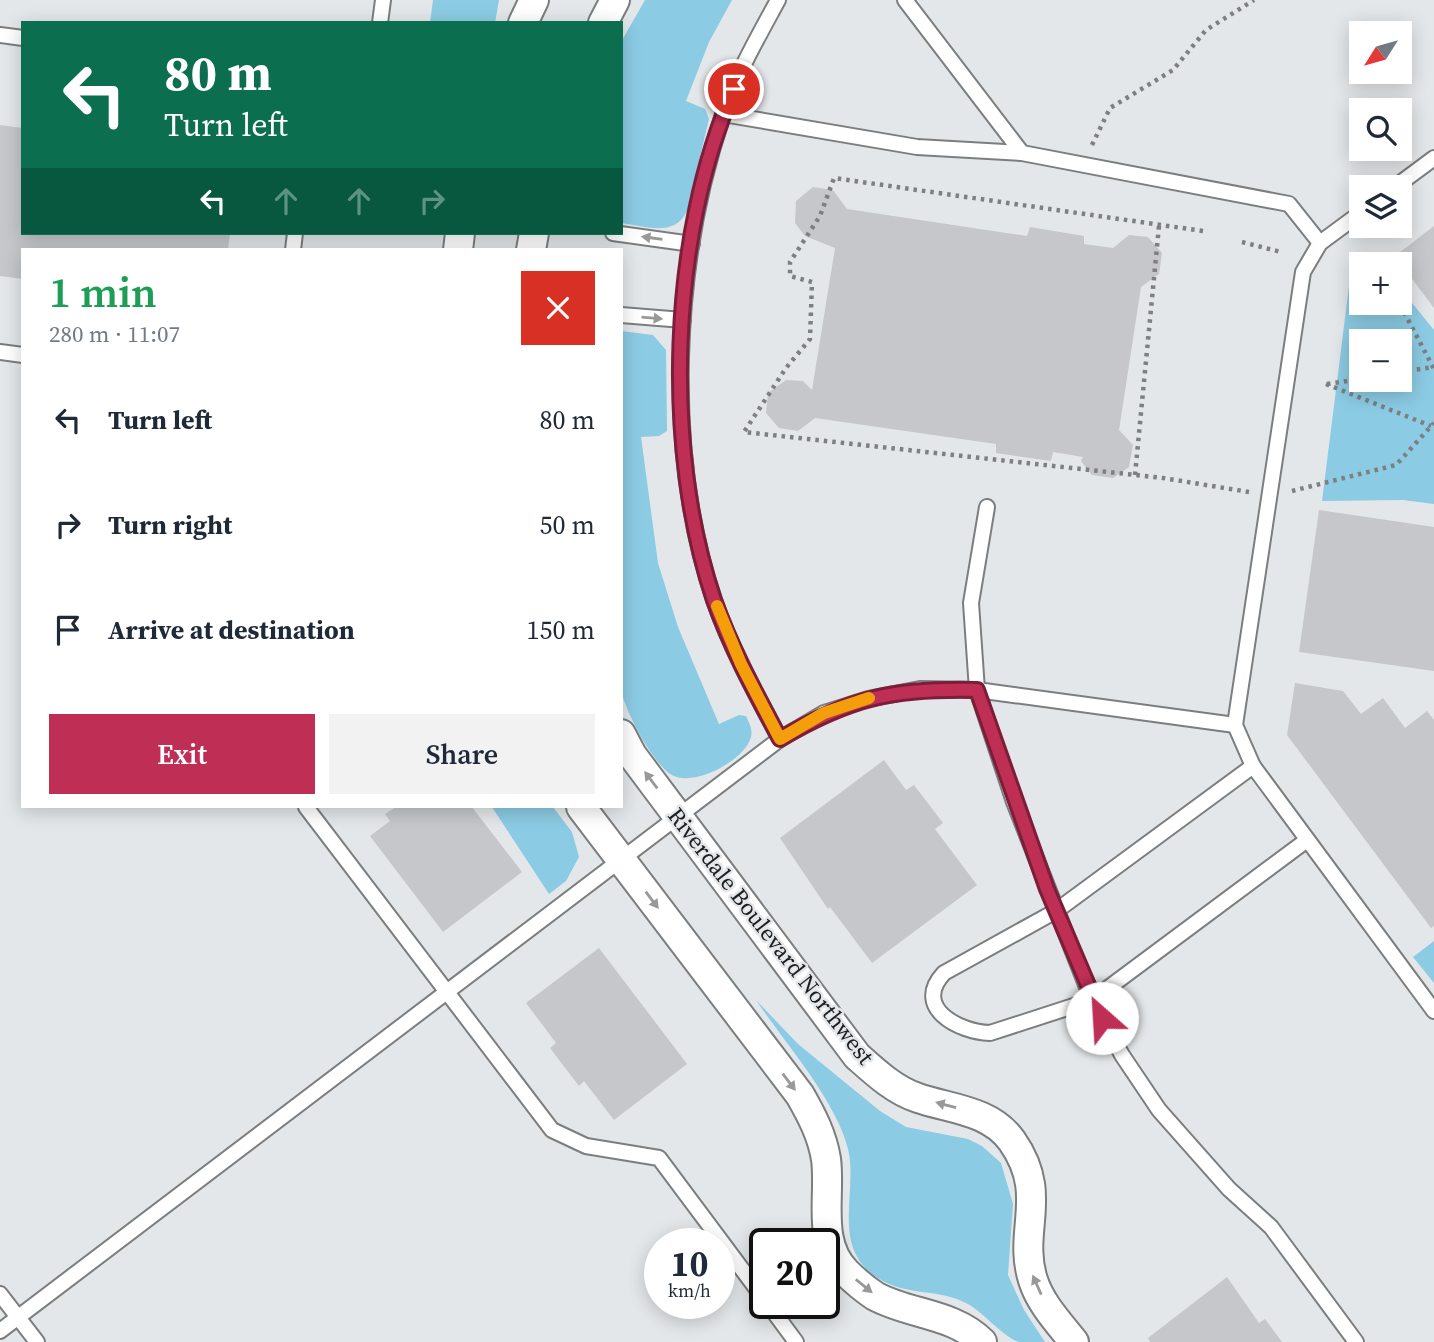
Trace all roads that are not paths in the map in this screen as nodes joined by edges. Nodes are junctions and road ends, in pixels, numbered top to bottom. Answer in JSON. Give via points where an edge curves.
{"nodes":[{"id":1,"x":383,"y":0,"type":"edge"},
{"id":2,"x":534,"y":0,"type":"edge"},
{"id":3,"x":615,"y":0,"type":"edge"},
{"id":4,"x":778,"y":0,"type":"edge"},
{"id":5,"x":905,"y":0,"type":"edge"},
{"id":6,"x":380,"y":21,"type":"edge"},
{"id":7,"x":524,"y":21,"type":"edge"},
{"id":8,"x":604,"y":21,"type":"edge"},
{"id":9,"x":0,"y":35,"type":"edge"},
{"id":10,"x":21,"y":38,"type":"edge"},
{"id":11,"x":723,"y":114,"type":"junction"},
{"id":12,"x":1022,"y":153,"type":"junction"},
{"id":13,"x":1434,"y":158,"type":"edge"},
{"id":14,"x":1411,"y":175,"type":"edge"},
{"id":15,"x":1349,"y":222,"type":"edge"},
{"id":16,"x":623,"y":234,"type":"edge"},
{"id":17,"x":1320,"y":243,"type":"junction"},
{"id":18,"x":692,"y":244,"type":"junction"},
{"id":19,"x":623,"y":315,"type":"edge"},
{"id":20,"x":683,"y":320,"type":"junction"},
{"id":21,"x":0,"y":352,"type":"edge"},
{"id":22,"x":21,"y":355,"type":"edge"},
{"id":23,"x":987,"y":507,"type":"dead end"},
{"id":24,"x":977,"y":690,"type":"junction"},
{"id":25,"x":1235,"y":725,"type":"junction"},
{"id":26,"x":623,"y":738,"type":"edge"},
{"id":27,"x":780,"y":739,"type":"junction"},
{"id":28,"x":1253,"y":766,"type":"junction"},
{"id":29,"x":307,"y":808,"type":"edge"},
{"id":30,"x":582,"y":808,"type":"edge"},
{"id":31,"x":679,"y":817,"type":"junction"},
{"id":32,"x":1307,"y":840,"type":"junction"},
{"id":33,"x":622,"y":861,"type":"junction"},
{"id":34,"x":1056,"y":911,"type":"junction"},
{"id":35,"x":448,"y":993,"type":"junction"},
{"id":36,"x":1092,"y":1000,"type":"junction"},
{"id":37,"x":1434,"y":1011,"type":"edge"},
{"id":38,"x":749,"y":1279,"type":"edge"},
{"id":39,"x":0,"y":1294,"type":"edge"},
{"id":40,"x":18,"y":1318,"type":"junction"},
{"id":41,"x":779,"y":1319,"type":"edge"},
{"id":42,"x":0,"y":1331,"type":"edge"},
{"id":43,"x":37,"y":1342,"type":"edge"},
{"id":44,"x":796,"y":1342,"type":"edge"},
{"id":45,"x":982,"y":1342,"type":"edge"},
{"id":46,"x":1074,"y":1342,"type":"edge"},
{"id":47,"x":1356,"y":1342,"type":"edge"}],
"edges":[{"from":1,"to":6,"type":"lane"},
{"from":2,"to":7,"type":"street"},
{"from":3,"to":8,"type":"street"},
{"from":4,"to":11,"type":"lane"},
{"from":5,"to":12,"type":"lane"},
{"from":9,"to":10,"type":"lane"},
{"from":11,"to":12,"type":"lane","via":[[917,147]]},
{"from":11,"to":18,"type":"lane"},
{"from":12,"to":17,"type":"lane","via":[[1289,204]]},
{"from":13,"to":14,"type":"lane"},
{"from":15,"to":17,"type":"lane"},
{"from":18,"to":16,"type":"lane","one_way":true},
{"from":17,"to":25,"type":"lane","via":[[1303,272]]},
{"from":18,"to":20,"type":"lane"},
{"from":19,"to":20,"type":"lane","one_way":true},
{"from":20,"to":27,"type":"lane","via":[[683,429],[690,498],[714,600]]},
{"from":21,"to":22,"type":"lane"},
{"from":23,"to":24,"type":"lane","via":[[971,603]]},
{"from":24,"to":25,"type":"lane"},
{"from":24,"to":27,"type":"lane","via":[[920,689],[869,699],[824,713]]},
{"from":24,"to":34,"type":"lane"},
{"from":25,"to":28,"type":"lane"},
{"from":31,"to":26,"type":"street","name":"Riverdale Boulevard Northwest","one_way":true},
{"from":27,"to":31,"type":"lane"},
{"from":28,"to":32,"type":"lane"},
{"from":28,"to":34,"type":"lane"},
{"from":29,"to":35,"type":"lane"},
{"from":30,"to":33,"type":"street"},
{"from":31,"to":33,"type":"lane"},
{"from":46,"to":31,"type":"street","name":"Riverdale Boulevard Northwest","one_way":true,"via":[[1033,1280],[1028,1248],[1031,1179],[1012,1140],[985,1118],[916,1098],[883,1080],[857,1056]]},
{"from":32,"to":36,"type":"lane"},
{"from":32,"to":37,"type":"lane"},
{"from":33,"to":35,"type":"lane"},
{"from":33,"to":45,"type":"street","one_way":true,"via":[[800,1095],[819,1129],[826,1160],[829,1239],[844,1270],[876,1296],[948,1320]]},
{"from":34,"to":36,"type":"lane"},
{"from":34,"to":36,"type":"lane","via":[[944,973],[933,984],[932,996],[953,1026],[990,1033]]},
{"from":35,"to":38,"type":"lane","via":[[552,1130],[586,1146],[659,1158]]},
{"from":35,"to":40,"type":"lane"},
{"from":36,"to":47,"type":"lane","via":[[1159,1110],[1229,1189],[1270,1227]]},
{"from":39,"to":40,"type":"lane"},
{"from":40,"to":42,"type":"lane"},
{"from":40,"to":43,"type":"lane"},
{"from":41,"to":44,"type":"lane"}]}
